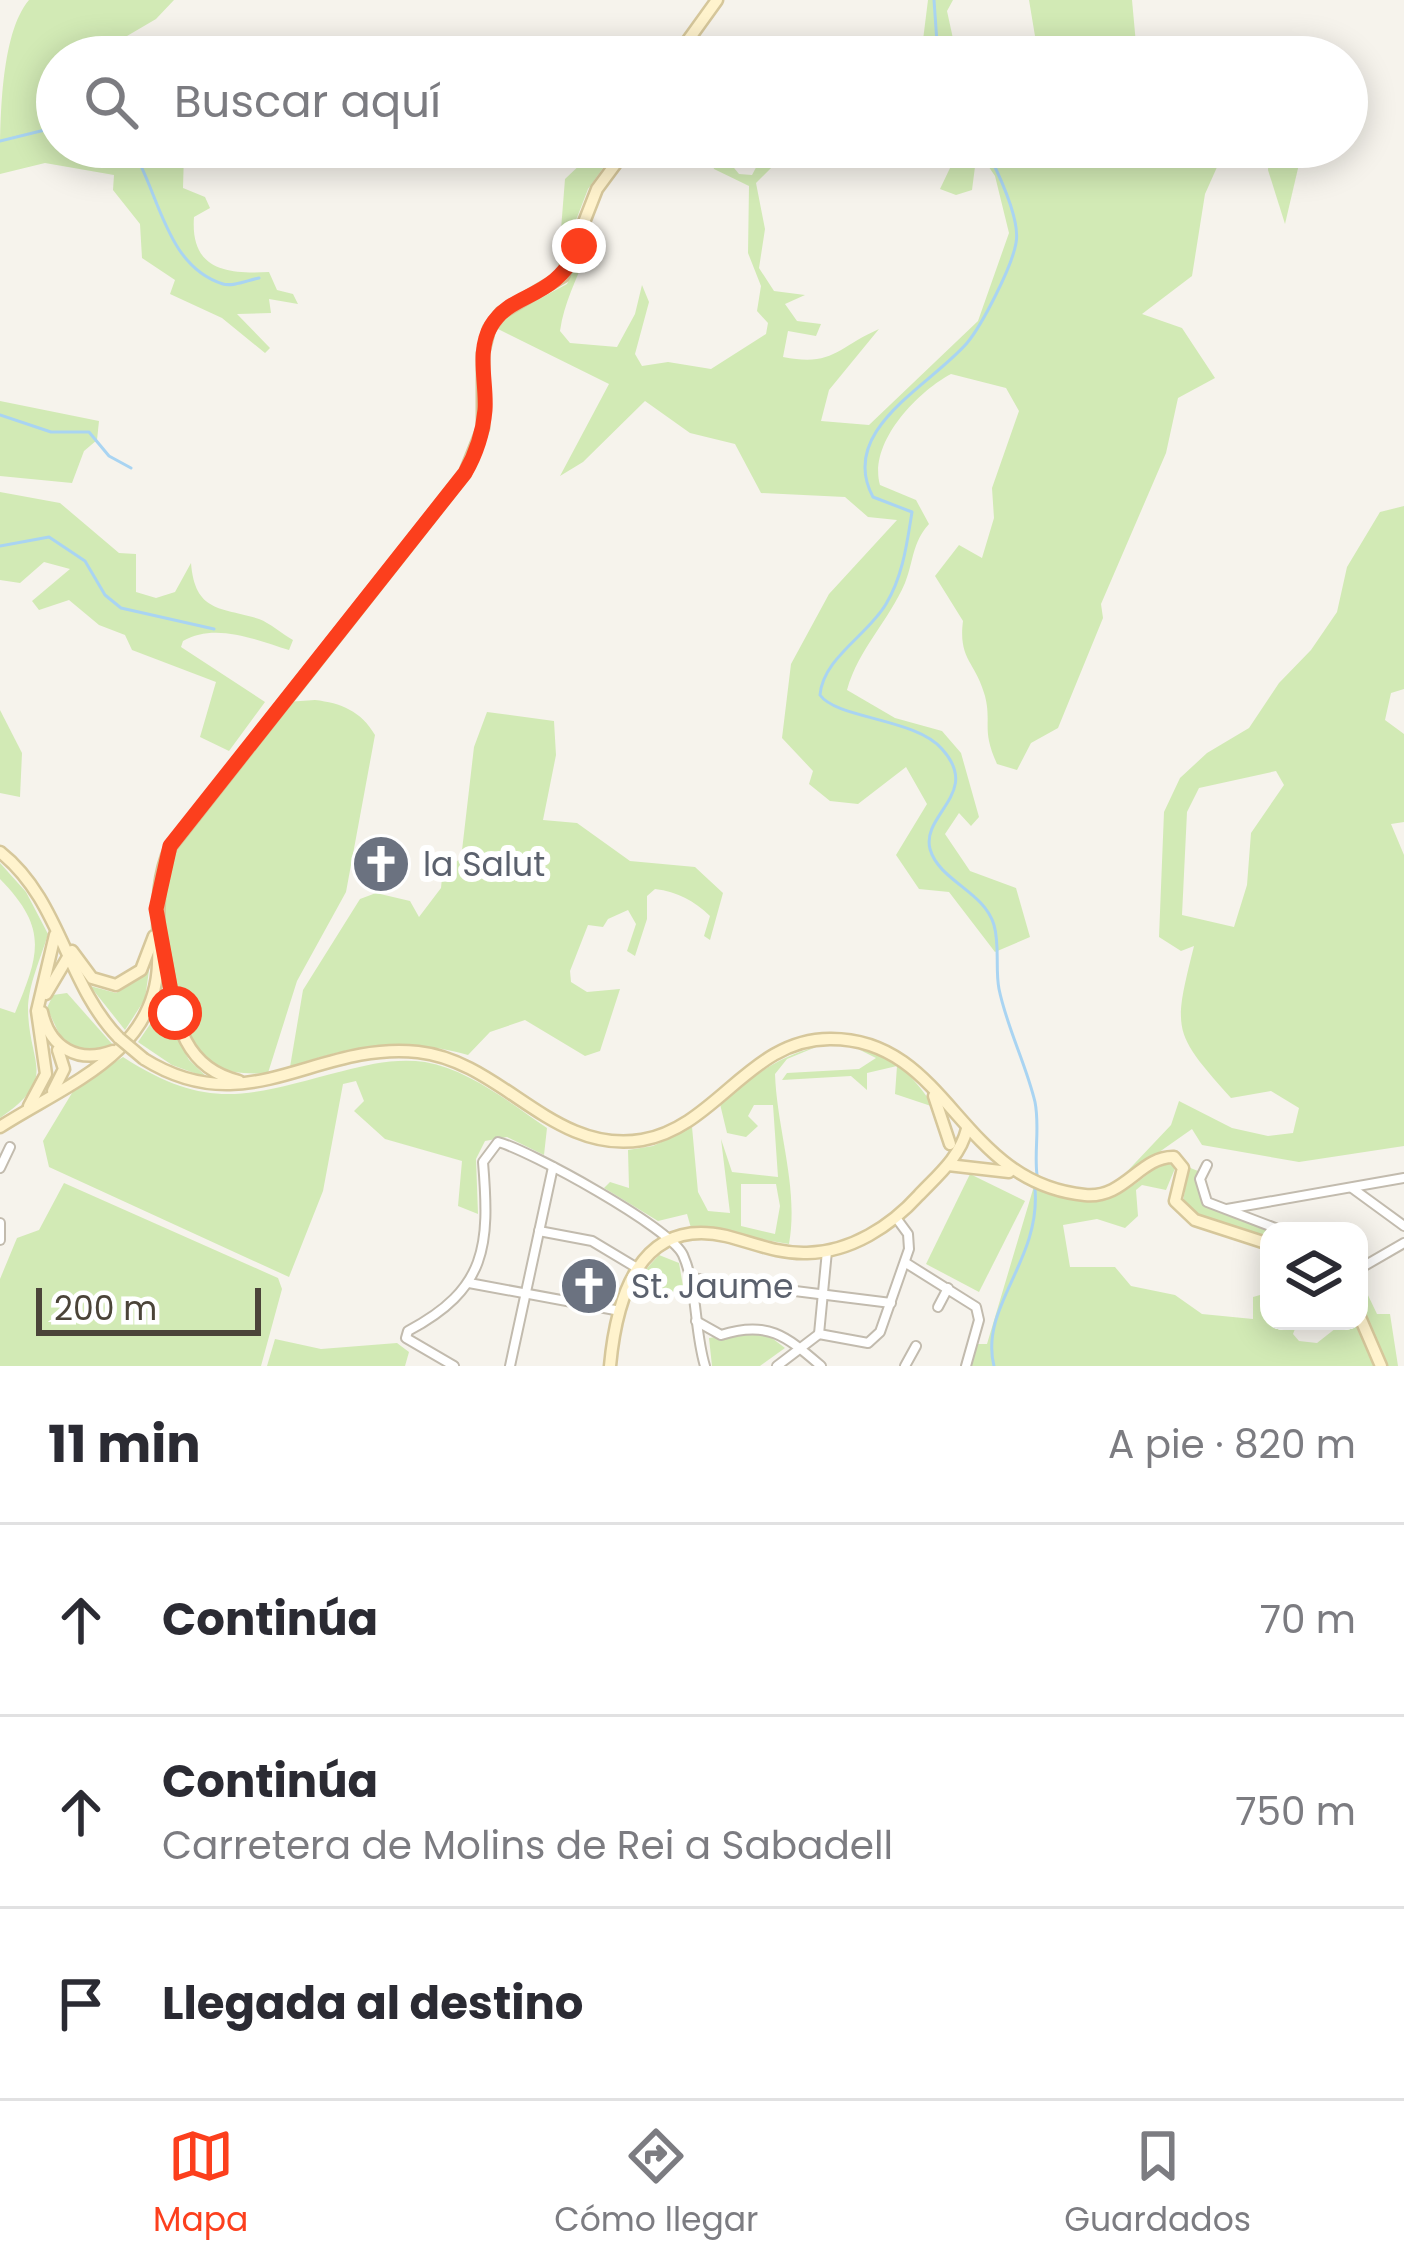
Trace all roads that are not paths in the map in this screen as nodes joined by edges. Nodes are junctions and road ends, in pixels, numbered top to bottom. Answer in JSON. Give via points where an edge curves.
{"nodes":[{"id":1,"x":717,"y":0,"type":"edge"},
{"id":2,"x":691,"y":36,"type":"edge"},
{"id":3,"x":612,"y":168,"type":"edge"},
{"id":4,"x":0,"y":852,"type":"edge"},
{"id":5,"x":55,"y":926,"type":"junction"},
{"id":6,"x":157,"y":929,"type":"junction"},
{"id":7,"x":68,"y":957,"type":"junction"},
{"id":8,"x":48,"y":990,"type":"junction"},
{"id":9,"x":86,"y":995,"type":"junction"},
{"id":10,"x":152,"y":1006,"type":"junction"},
{"id":11,"x":175,"y":1013,"type":"junction"},
{"id":12,"x":44,"y":1034,"type":"junction"},
{"id":13,"x":120,"y":1043,"type":"junction"},
{"id":14,"x":65,"y":1060,"type":"junction"},
{"id":15,"x":99,"y":1061,"type":"junction"},
{"id":16,"x":923,"y":1077,"type":"junction"},
{"id":17,"x":254,"y":1085,"type":"junction"},
{"id":18,"x":47,"y":1089,"type":"junction"},
{"id":19,"x":0,"y":1127,"type":"edge"},
{"id":20,"x":967,"y":1129,"type":"junction"},
{"id":21,"x":950,"y":1144,"type":"junction"},
{"id":22,"x":10,"y":1147,"type":"dead end"},
{"id":23,"x":948,"y":1165,"type":"junction"},
{"id":24,"x":1207,"y":1165,"type":"dead end"},
{"id":25,"x":553,"y":1167,"type":"junction"},
{"id":26,"x":0,"y":1168,"type":"edge"},
{"id":27,"x":1013,"y":1172,"type":"junction"},
{"id":28,"x":936,"y":1176,"type":"junction"},
{"id":29,"x":1404,"y":1178,"type":"edge"},
{"id":30,"x":1351,"y":1187,"type":"junction"},
{"id":31,"x":1227,"y":1209,"type":"junction"},
{"id":32,"x":897,"y":1219,"type":"junction"},
{"id":33,"x":1260,"y":1222,"type":"edge"},
{"id":34,"x":0,"y":1223,"type":"edge"},
{"id":35,"x":1404,"y":1226,"type":"edge"},
{"id":36,"x":539,"y":1231,"type":"junction"},
{"id":37,"x":0,"y":1240,"type":"edge"},
{"id":38,"x":673,"y":1241,"type":"junction"},
{"id":39,"x":1260,"y":1241,"type":"edge"},
{"id":40,"x":1404,"y":1243,"type":"edge"},
{"id":41,"x":827,"y":1251,"type":"junction"},
{"id":42,"x":1370,"y":1261,"type":"edge"},
{"id":43,"x":906,"y":1263,"type":"junction"},
{"id":44,"x":637,"y":1268,"type":"junction"},
{"id":45,"x":691,"y":1278,"type":"junction"},
{"id":46,"x":469,"y":1283,"type":"junction"},
{"id":47,"x":948,"y":1288,"type":"junction"},
{"id":48,"x":525,"y":1294,"type":"junction"},
{"id":49,"x":823,"y":1294,"type":"junction"},
{"id":50,"x":891,"y":1303,"type":"junction"},
{"id":51,"x":938,"y":1307,"type":"dead end"},
{"id":52,"x":616,"y":1310,"type":"junction"},
{"id":53,"x":695,"y":1319,"type":"junction"},
{"id":54,"x":1365,"y":1330,"type":"edge"},
{"id":55,"x":819,"y":1334,"type":"junction"},
{"id":56,"x":916,"y":1346,"type":"dead end"},
{"id":57,"x":801,"y":1349,"type":"junction"},
{"id":58,"x":613,"y":1365,"type":"edge"},
{"id":59,"x":454,"y":1366,"type":"edge"},
{"id":60,"x":510,"y":1366,"type":"edge"},
{"id":61,"x":705,"y":1366,"type":"edge"},
{"id":62,"x":777,"y":1366,"type":"edge"},
{"id":63,"x":821,"y":1366,"type":"edge"},
{"id":64,"x":905,"y":1366,"type":"edge"},
{"id":65,"x":966,"y":1366,"type":"edge"},
{"id":66,"x":1381,"y":1366,"type":"edge"}],
"edges":[{"from":1,"to":2,"type":"main road"},
{"from":3,"to":6,"type":"main road","via":[[563,276],[501,313],[489,329],[483,428],[465,473],[176,837],[160,880]]},
{"from":4,"to":5,"type":"main road"},
{"from":5,"to":6,"type":"main road","via":[[86,973],[116,985],[141,970]]},
{"from":5,"to":7,"type":"main road"},
{"from":5,"to":12,"type":"main road","via":[[37,1005]]},
{"from":6,"to":10,"type":"main road"},
{"from":6,"to":11,"type":"main road"},
{"from":7,"to":8,"type":"main road"},
{"from":7,"to":9,"type":"main road"},
{"from":8,"to":9,"type":"main road","via":[[68,986]]},
{"from":8,"to":12,"type":"main road"},
{"from":9,"to":13,"type":"main road"},
{"from":10,"to":11,"type":"main road"},
{"from":10,"to":13,"type":"main road"},
{"from":11,"to":17,"type":"main road","via":[[186,1046],[206,1069]]},
{"from":12,"to":14,"type":"main road"},
{"from":12,"to":15,"type":"main road"},
{"from":12,"to":18,"type":"main road"},
{"from":13,"to":15,"type":"main road"},
{"from":13,"to":17,"type":"main road","bridge":true,"via":[[196,1082]]},
{"from":14,"to":15,"type":"main road"},
{"from":14,"to":18,"type":"main road","via":[[62,1080]]},
{"from":15,"to":18,"type":"main road"},
{"from":16,"to":17,"type":"main road","via":[[876,1046],[813,1040],[767,1058],[678,1128],[619,1142],[565,1128],[476,1071],[421,1052],[368,1054]]},
{"from":16,"to":20,"type":"main road"},
{"from":16,"to":21,"type":"main road"},
{"from":18,"to":19,"type":"main road"},
{"from":20,"to":21,"type":"main road"},
{"from":20,"to":23,"type":"main road"},
{"from":20,"to":27,"type":"main road"},
{"from":21,"to":28,"type":"main road"},
{"from":22,"to":26,"type":"street"},
{"from":23,"to":27,"type":"main road"},
{"from":23,"to":28,"type":"main road"},
{"from":24,"to":31,"type":"street","via":[[1200,1190]]},
{"from":25,"to":36,"type":"street"},
{"from":25,"to":38,"type":"street"},
{"from":25,"to":46,"type":"street","via":[[498,1142],[483,1162],[487,1214]]},
{"from":27,"to":39,"type":"main road","via":[[1098,1195],[1174,1156],[1183,1168],[1175,1201],[1184,1213]]},
{"from":28,"to":32,"type":"main road"},
{"from":29,"to":30,"type":"street"},
{"from":30,"to":31,"type":"street"},
{"from":30,"to":35,"type":"street"},
{"from":31,"to":33,"type":"street"},
{"from":32,"to":41,"type":"main road"},
{"from":32,"to":43,"type":"street","via":[[908,1234]]},
{"from":34,"to":37,"type":"street"},
{"from":36,"to":44,"type":"street","via":[[592,1241]]},
{"from":36,"to":48,"type":"street"},
{"from":38,"to":41,"type":"main road","via":[[701,1234],[764,1249]]},
{"from":38,"to":44,"type":"main road"},
{"from":38,"to":45,"type":"street"},
{"from":40,"to":42,"type":"street"},
{"from":41,"to":49,"type":"street"},
{"from":43,"to":47,"type":"street"},
{"from":43,"to":50,"type":"street"},
{"from":44,"to":52,"type":"main road"},
{"from":45,"to":49,"type":"street"},
{"from":45,"to":53,"type":"street"},
{"from":46,"to":48,"type":"street"},
{"from":46,"to":59,"type":"street","via":[[444,1312],[407,1330],[413,1345]]},
{"from":47,"to":51,"type":"street"},
{"from":47,"to":65,"type":"street","via":[[976,1307],[979,1320]]},
{"from":48,"to":52,"type":"street"},
{"from":48,"to":60,"type":"street"},
{"from":49,"to":50,"type":"street"},
{"from":49,"to":55,"type":"street"},
{"from":50,"to":55,"type":"street","via":[[868,1343]]},
{"from":52,"to":58,"type":"main road"},
{"from":53,"to":57,"type":"street","via":[[721,1335],[763,1327]]},
{"from":53,"to":61,"type":"street"},
{"from":54,"to":66,"type":"main road"},
{"from":55,"to":57,"type":"street"},
{"from":56,"to":64,"type":"street"},
{"from":57,"to":62,"type":"street"},
{"from":57,"to":63,"type":"street"}]}
